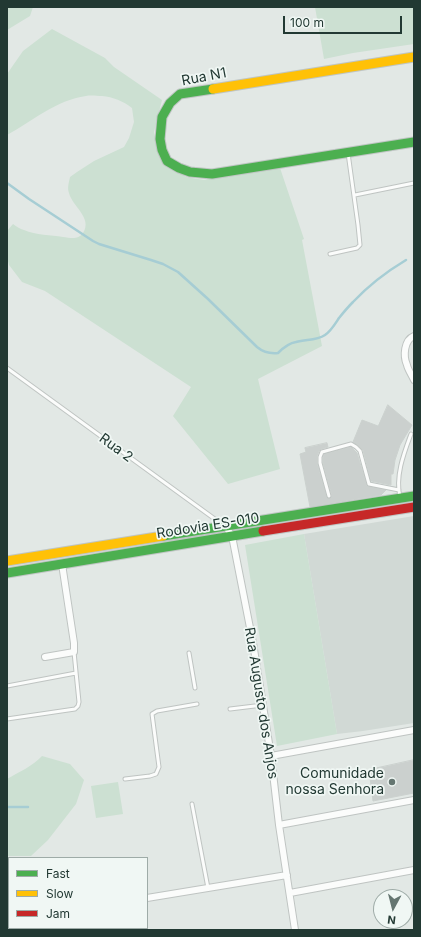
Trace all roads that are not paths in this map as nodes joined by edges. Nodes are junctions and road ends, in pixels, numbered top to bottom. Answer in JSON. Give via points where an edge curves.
{"nodes":[{"id":1,"x":414,"y":57,"type":"edge"},
{"id":2,"x":414,"y":142,"type":"edge"},
{"id":3,"x":348,"y":152,"type":"junction"},
{"id":4,"x":414,"y":183,"type":"edge"},
{"id":5,"x":355,"y":194,"type":"junction"},
{"id":6,"x":330,"y":254,"type":"dead end"},
{"id":7,"x":414,"y":336,"type":"edge"},
{"id":8,"x":7,"y":368,"type":"edge"},
{"id":9,"x":414,"y":380,"type":"edge"},
{"id":10,"x":411,"y":434,"type":"dead end"},
{"id":11,"x":400,"y":494,"type":"junction"},
{"id":12,"x":329,"y":496,"type":"dead end"},
{"id":13,"x":414,"y":496,"type":"edge"},
{"id":14,"x":414,"y":507,"type":"edge"},
{"id":15,"x":226,"y":527,"type":"junction"},
{"id":16,"x":232,"y":536,"type":"junction"},
{"id":17,"x":7,"y":561,"type":"edge"},
{"id":18,"x":62,"y":564,"type":"junction"},
{"id":19,"x":7,"y":573,"type":"edge"},
{"id":20,"x":74,"y":652,"type":"junction"},
{"id":21,"x":189,"y":653,"type":"dead end"},
{"id":22,"x":45,"y":657,"type":"dead end"},
{"id":23,"x":76,"y":673,"type":"junction"},
{"id":24,"x":7,"y":686,"type":"edge"},
{"id":25,"x":195,"y":688,"type":"dead end"},
{"id":26,"x":197,"y":704,"type":"dead end"},
{"id":27,"x":263,"y":705,"type":"junction"},
{"id":28,"x":230,"y":709,"type":"dead end"},
{"id":29,"x":7,"y":719,"type":"edge"},
{"id":30,"x":414,"y":730,"type":"edge"},
{"id":31,"x":271,"y":756,"type":"junction"},
{"id":32,"x":125,"y":779,"type":"dead end"},
{"id":33,"x":414,"y":800,"type":"edge"},
{"id":34,"x":192,"y":804,"type":"dead end"},
{"id":35,"x":279,"y":825,"type":"junction"},
{"id":36,"x":414,"y":870,"type":"edge"},
{"id":37,"x":287,"y":875,"type":"junction"},
{"id":38,"x":208,"y":888,"type":"junction"},
{"id":39,"x":290,"y":893,"type":"junction"},
{"id":40,"x":148,"y":898,"type":"edge"},
{"id":41,"x":295,"y":930,"type":"edge"}],
"edges":[{"from":1,"to":3,"type":"main road","name":"Rua N1","via":[[180,94],[170,103],[162,117],[160,138],[166,161],[190,172],[212,174]]},
{"from":2,"to":3,"type":"main road","name":"Rua N1"},
{"from":3,"to":5,"type":"lane"},
{"from":4,"to":5,"type":"lane"},
{"from":5,"to":6,"type":"lane","via":[[359,247]]},
{"from":7,"to":9,"type":"street","via":[[405,348],[406,364]]},
{"from":8,"to":15,"type":"lane","name":"Rua 2"},
{"from":10,"to":11,"type":"lane","via":[[401,465]]},
{"from":11,"to":12,"type":"lane","via":[[389,488],[369,484],[360,451],[351,444],[322,452],[320,463]]},
{"from":11,"to":13,"type":"main road","name":"Rodovia ES-010"},
{"from":11,"to":15,"type":"main road","name":"Rodovia ES-010"},
{"from":14,"to":16,"type":"main road","name":"Rodovia ES-010"},
{"from":15,"to":16,"type":"street","name":"Rua Augusto dos Anjos"},
{"from":15,"to":17,"type":"main road","name":"Rodovia ES-010"},
{"from":16,"to":18,"type":"main road","name":"Rodovia ES-010"},
{"from":16,"to":27,"type":"street","name":"Rua Augusto dos Anjos"},
{"from":18,"to":19,"type":"main road","name":"Rodovia ES-010"},
{"from":18,"to":20,"type":"street"},
{"from":20,"to":22,"type":"street"},
{"from":20,"to":23,"type":"lane"},
{"from":21,"to":25,"type":"lane"},
{"from":23,"to":24,"type":"lane"},
{"from":23,"to":29,"type":"lane","via":[[79,702],[75,709]]},
{"from":26,"to":32,"type":"lane","via":[[152,714],[159,768],[156,774],[150,776]]},
{"from":27,"to":28,"type":"lane"},
{"from":27,"to":31,"type":"street","name":"Rua Augusto dos Anjos"},
{"from":30,"to":31,"type":"street"},
{"from":31,"to":35,"type":"street","name":"Rua Augusto dos Anjos"},
{"from":33,"to":35,"type":"street"},
{"from":34,"to":38,"type":"lane"},
{"from":35,"to":37,"type":"street","name":"Rua Augusto dos Anjos"},
{"from":36,"to":39,"type":"street"},
{"from":37,"to":38,"type":"street"},
{"from":37,"to":39,"type":"street","name":"Rua Augusto dos Anjos"},
{"from":38,"to":40,"type":"street"},
{"from":39,"to":41,"type":"street","name":"Rua Augusto dos Anjos"}]}
